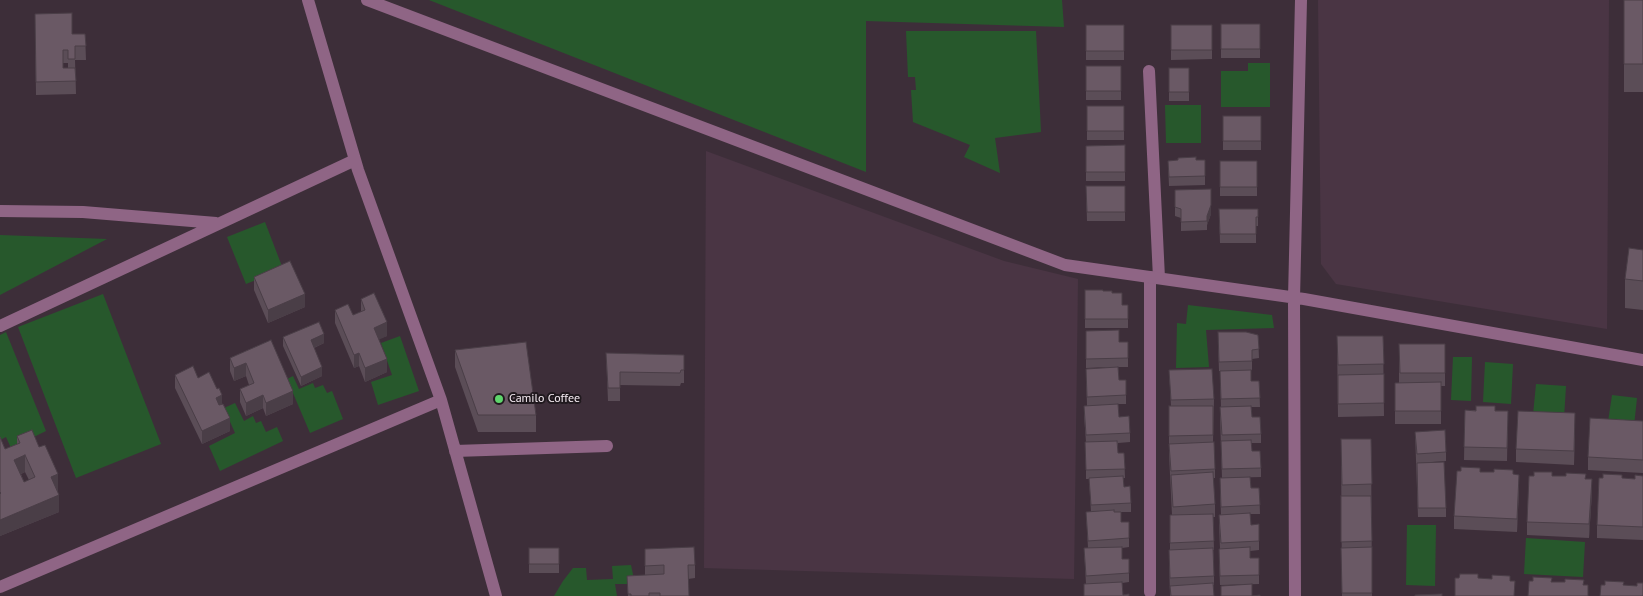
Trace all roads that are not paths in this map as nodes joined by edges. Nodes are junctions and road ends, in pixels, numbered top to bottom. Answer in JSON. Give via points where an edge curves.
{"nodes":[{"id":1,"x":308,"y":0,"type":"edge"},
{"id":2,"x":367,"y":0,"type":"edge"},
{"id":3,"x":1301,"y":0,"type":"edge"},
{"id":4,"x":1149,"y":72,"type":"dead end"},
{"id":5,"x":355,"y":160,"type":"junction"},
{"id":6,"x":0,"y":211,"type":"edge"},
{"id":7,"x":219,"y":224,"type":"junction"},
{"id":8,"x":1154,"y":278,"type":"junction"},
{"id":9,"x":1294,"y":298,"type":"junction"},
{"id":10,"x":0,"y":326,"type":"edge"},
{"id":11,"x":1643,"y":360,"type":"edge"},
{"id":12,"x":440,"y":400,"type":"junction"},
{"id":13,"x":607,"y":446,"type":"dead end"},
{"id":14,"x":455,"y":451,"type":"junction"},
{"id":15,"x":0,"y":587,"type":"edge"},
{"id":16,"x":1150,"y":592,"type":"dead end"},
{"id":17,"x":496,"y":596,"type":"edge"},
{"id":18,"x":1295,"y":596,"type":"edge"}],
"edges":[{"from":1,"to":5,"type":"street"},
{"from":2,"to":8,"type":"street","via":[[1065,265]]},
{"from":3,"to":9,"type":"street"},
{"from":4,"to":8,"type":"street"},
{"from":5,"to":7,"type":"street"},
{"from":5,"to":12,"type":"street"},
{"from":6,"to":7,"type":"street","via":[[83,212]]},
{"from":7,"to":10,"type":"street"},
{"from":8,"to":9,"type":"street"},
{"from":8,"to":16,"type":"street"},
{"from":9,"to":11,"type":"street"},
{"from":9,"to":18,"type":"street"},
{"from":12,"to":14,"type":"street"},
{"from":12,"to":15,"type":"street"},
{"from":13,"to":14,"type":"street"},
{"from":14,"to":17,"type":"street"}]}
